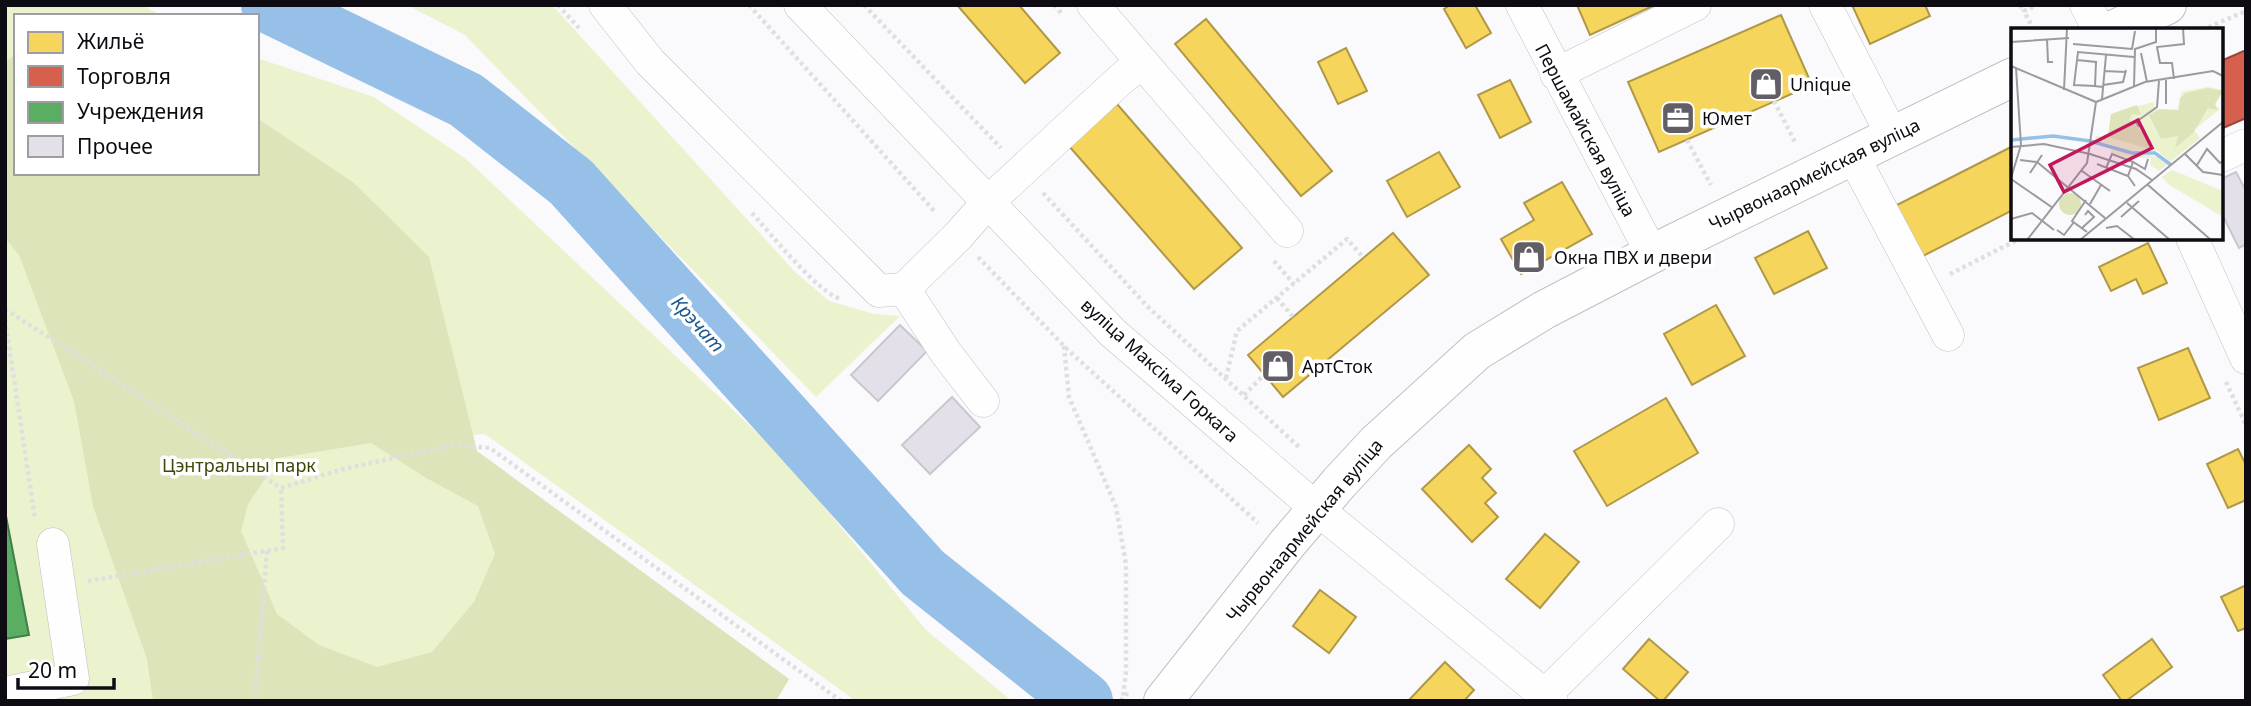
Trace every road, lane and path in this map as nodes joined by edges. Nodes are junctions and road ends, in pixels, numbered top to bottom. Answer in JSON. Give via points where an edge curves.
{"nodes":[{"id":1,"x":604,"y":5,"type":"edge"},
{"id":2,"x":749,"y":5,"type":"edge"},
{"id":3,"x":800,"y":5,"type":"edge"},
{"id":4,"x":864,"y":5,"type":"edge"},
{"id":5,"x":1093,"y":5,"type":"edge"},
{"id":6,"x":1522,"y":5,"type":"edge"},
{"id":7,"x":1695,"y":5,"type":"edge"},
{"id":8,"x":1825,"y":5,"type":"edge"},
{"id":9,"x":2020,"y":5,"type":"edge"},
{"id":10,"x":2037,"y":5,"type":"edge"},
{"id":11,"x":2087,"y":5,"type":"edge"},
{"id":12,"x":2167,"y":5,"type":"edge"},
{"id":13,"x":2024,"y":11,"type":"junction"},
{"id":14,"x":2246,"y":11,"type":"edge"},
{"id":15,"x":2033,"y":28,"type":"edge"},
{"id":16,"x":2098,"y":28,"type":"edge"},
{"id":17,"x":2116,"y":28,"type":"edge"},
{"id":18,"x":2207,"y":28,"type":"edge"},
{"id":19,"x":1142,"y":62,"type":"junction"},
{"id":20,"x":1556,"y":74,"type":"junction"},
{"id":21,"x":2011,"y":78,"type":"edge"},
{"id":22,"x":1774,"y":101,"type":"dead end"},
{"id":23,"x":1892,"y":135,"type":"junction"},
{"id":24,"x":1688,"y":139,"type":"dead end"},
{"id":25,"x":2246,"y":145,"type":"edge"},
{"id":26,"x":1798,"y":148,"type":"dead end"},
{"id":27,"x":1852,"y":154,"type":"junction"},
{"id":28,"x":2223,"y":155,"type":"edge"},
{"id":29,"x":1022,"y":171,"type":"junction"},
{"id":30,"x":1713,"y":188,"type":"dead end"},
{"id":31,"x":988,"y":202,"type":"junction"},
{"id":32,"x":1287,"y":231,"type":"dead end"},
{"id":33,"x":958,"y":236,"type":"junction"},
{"id":34,"x":2017,"y":240,"type":"edge"},
{"id":35,"x":2193,"y":240,"type":"edge"},
{"id":36,"x":1652,"y":254,"type":"junction"},
{"id":37,"x":1364,"y":258,"type":"dead end"},
{"id":38,"x":1923,"y":288,"type":"junction"},
{"id":39,"x":904,"y":289,"type":"junction"},
{"id":40,"x":1277,"y":298,"type":"junction"},
{"id":41,"x":5,"y":309,"type":"edge"},
{"id":42,"x":1293,"y":317,"type":"dead end"},
{"id":43,"x":5,"y":319,"type":"edge"},
{"id":44,"x":1948,"y":335,"type":"dead end"},
{"id":45,"x":1064,"y":345,"type":"junction"},
{"id":46,"x":2246,"y":358,"type":"edge"},
{"id":47,"x":1265,"y":375,"type":"dead end"},
{"id":48,"x":1226,"y":378,"type":"junction"},
{"id":49,"x":1244,"y":395,"type":"junction"},
{"id":50,"x":983,"y":401,"type":"dead end"},
{"id":51,"x":1305,"y":453,"type":"dead end"},
{"id":52,"x":281,"y":488,"type":"junction"},
{"id":53,"x":1317,"y":509,"type":"junction"},
{"id":54,"x":1718,"y":524,"type":"dead end"},
{"id":55,"x":1260,"y":525,"type":"dead end"},
{"id":56,"x":44,"y":533,"type":"joint"},
{"id":57,"x":267,"y":551,"type":"junction"},
{"id":58,"x":59,"y":586,"type":"junction"},
{"id":59,"x":74,"y":690,"type":"edge"},
{"id":60,"x":5,"y":693,"type":"edge"},
{"id":61,"x":1123,"y":698,"type":"dead end"},
{"id":62,"x":1548,"y":698,"type":"edge"},
{"id":63,"x":255,"y":701,"type":"edge"},
{"id":64,"x":841,"y":701,"type":"edge"},
{"id":65,"x":1163,"y":701,"type":"edge"}],
"edges":[{"from":1,"to":39,"type":"street","via":[[650,62],[879,291]]},
{"from":2,"to":33,"type":"path"},
{"from":3,"to":31,"type":"street","name":"вуліца Максіма Горкага"},
{"from":4,"to":29,"type":"path"},
{"from":5,"to":19,"type":"street"},
{"from":6,"to":20,"type":"street","name":"Першамайская вуліца"},
{"from":7,"to":20,"type":"street"},
{"from":8,"to":23,"type":"street"},
{"from":9,"to":13,"type":"path"},
{"from":10,"to":13,"type":"path"},
{"from":11,"to":16,"type":"street"},
{"from":12,"to":17,"type":"main road"},
{"from":13,"to":15,"type":"path"},
{"from":14,"to":18,"type":"path"},
{"from":19,"to":29,"type":"street"},
{"from":19,"to":32,"type":"street"},
{"from":20,"to":36,"type":"street","name":"Першамайская вуліца"},
{"from":21,"to":23,"type":"main road","name":"Чырвонаармейская вуліца"},
{"from":22,"to":26,"type":"path"},
{"from":23,"to":27,"type":"main road","name":"Чырвонаармейская вуліца"},
{"from":24,"to":30,"type":"path"},
{"from":25,"to":28,"type":"street"},
{"from":27,"to":36,"type":"main road","name":"Чырвонаармейская вуліца"},
{"from":27,"to":38,"type":"street"},
{"from":29,"to":31,"type":"street"},
{"from":29,"to":48,"type":"path","via":[[1147,306]]},
{"from":31,"to":33,"type":"street"},
{"from":31,"to":53,"type":"street","name":"вуліца Максіма Горкага","via":[[1113,332]]},
{"from":33,"to":39,"type":"street"},
{"from":33,"to":45,"type":"path"},
{"from":34,"to":38,"type":"path"},
{"from":35,"to":46,"type":"street"},
{"from":36,"to":53,"type":"main road","name":"Чырвонаармейская вуліца","via":[[1477,351],[1376,443]]},
{"from":37,"to":40,"type":"path","via":[[1347,239]]},
{"from":38,"to":44,"type":"street"},
{"from":39,"to":50,"type":"street"},
{"from":40,"to":42,"type":"path"},
{"from":40,"to":48,"type":"path","via":[[1237,331]]},
{"from":41,"to":52,"type":"path"},
{"from":43,"to":56,"type":"path"},
{"from":45,"to":55,"type":"path"},
{"from":45,"to":61,"type":"path","via":[[1069,397],[1116,507],[1126,564]]},
{"from":47,"to":49,"type":"path"},
{"from":48,"to":49,"type":"path"},
{"from":49,"to":51,"type":"path"},
{"from":52,"to":57,"type":"path","via":[[283,548]]},
{"from":52,"to":64,"type":"path","via":[[455,444],[490,448]]},
{"from":53,"to":62,"type":"street","name":"вуліца Максіма Горкага"},
{"from":53,"to":65,"type":"main road","name":"Чырвонаармейская вуліца"},
{"from":54,"to":62,"type":"street"},
{"from":56,"to":58,"type":"street"},
{"from":57,"to":58,"type":"path"},
{"from":57,"to":63,"type":"path"},
{"from":58,"to":59,"type":"street"},
{"from":59,"to":60,"type":"street"}]}
